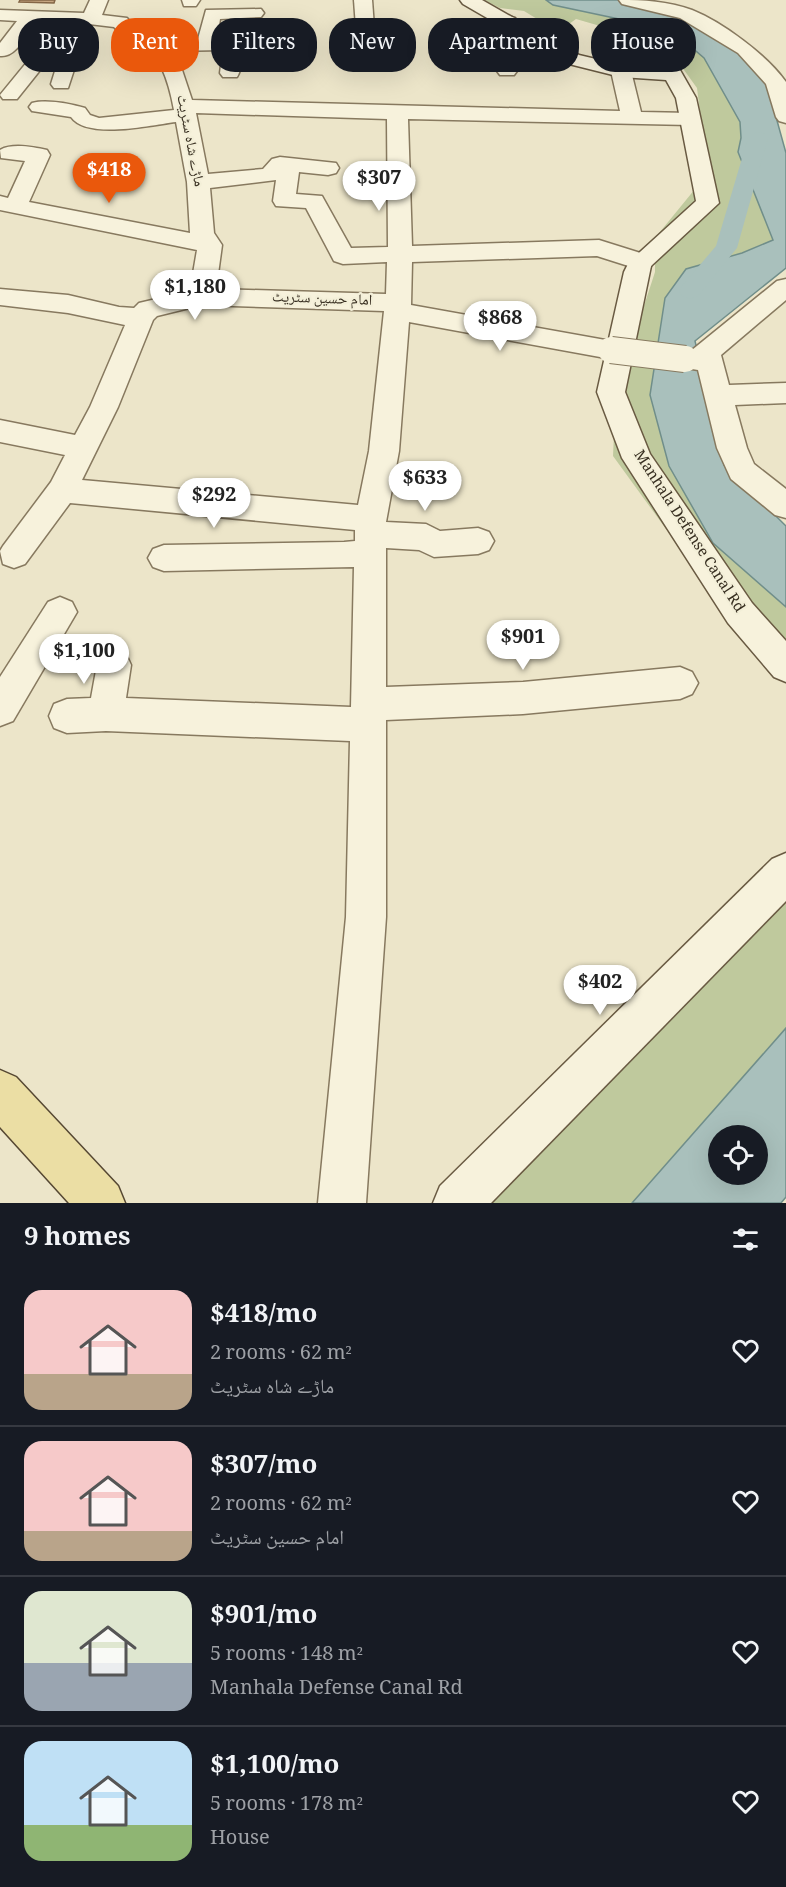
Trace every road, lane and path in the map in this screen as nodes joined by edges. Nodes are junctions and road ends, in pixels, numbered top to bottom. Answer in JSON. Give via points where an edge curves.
{"nodes":[{"id":1,"x":363,"y":0,"type":"edge"},
{"id":2,"x":468,"y":0,"type":"edge"},
{"id":3,"x":628,"y":0,"type":"edge"},
{"id":4,"x":7,"y":10,"type":"edge"},
{"id":5,"x":255,"y":13,"type":"dead end"},
{"id":6,"x":86,"y":14,"type":"edge"},
{"id":7,"x":31,"y":16,"type":"junction"},
{"id":8,"x":364,"y":18,"type":"edge"},
{"id":9,"x":501,"y":18,"type":"edge"},
{"id":10,"x":111,"y":20,"type":"edge"},
{"id":11,"x":199,"y":44,"type":"edge"},
{"id":12,"x":206,"y":44,"type":"junction"},
{"id":13,"x":4,"y":51,"type":"dead end"},
{"id":14,"x":172,"y":72,"type":"edge"},
{"id":15,"x":621,"y":72,"type":"edge"},
{"id":16,"x":638,"y":72,"type":"edge"},
{"id":17,"x":230,"y":73,"type":"dead end"},
{"id":18,"x":61,"y":84,"type":"dead end"},
{"id":19,"x":19,"y":98,"type":"edge"},
{"id":20,"x":184,"y":111,"type":"junction"},
{"id":21,"x":397,"y":113,"type":"junction"},
{"id":22,"x":786,"y":117,"type":"edge"},
{"id":23,"x":632,"y":118,"type":"junction"},
{"id":24,"x":690,"y":119,"type":"junction"},
{"id":25,"x":9,"y":153,"type":"dead end"},
{"id":26,"x":289,"y":165,"type":"junction"},
{"id":27,"x":328,"y":168,"type":"dead end"},
{"id":28,"x":198,"y":182,"type":"junction"},
{"id":29,"x":7,"y":204,"type":"edge"},
{"id":30,"x":210,"y":245,"type":"junction"},
{"id":31,"x":400,"y":253,"type":"junction"},
{"id":32,"x":641,"y":262,"type":"junction"},
{"id":33,"x":786,"y":287,"type":"edge"},
{"id":34,"x":0,"y":297,"type":"edge"},
{"id":35,"x":202,"y":297,"type":"junction"},
{"id":36,"x":398,"y":307,"type":"junction"},
{"id":37,"x":141,"y":317,"type":"junction"},
{"id":38,"x":696,"y":356,"type":"junction"},
{"id":39,"x":786,"y":393,"type":"edge"},
{"id":40,"x":718,"y":395,"type":"junction"},
{"id":41,"x":0,"y":432,"type":"edge"},
{"id":42,"x":83,"y":448,"type":"junction"},
{"id":43,"x":62,"y":490,"type":"junction"},
{"id":44,"x":786,"y":506,"type":"edge"},
{"id":45,"x":371,"y":535,"type":"junction"},
{"id":46,"x":478,"y":541,"type":"dead end"},
{"id":47,"x":14,"y":555,"type":"dead end"},
{"id":48,"x":164,"y":558,"type":"dead end"},
{"id":49,"x":60,"y":612,"type":"dead end"},
{"id":50,"x":114,"y":665,"type":"dead end"},
{"id":51,"x":786,"y":666,"type":"edge"},
{"id":52,"x":680,"y":683,"type":"dead end"},
{"id":53,"x":0,"y":708,"type":"edge"},
{"id":54,"x":106,"y":714,"type":"junction"},
{"id":55,"x":369,"y":714,"type":"junction"},
{"id":56,"x":67,"y":716,"type":"dead end"},
{"id":57,"x":786,"y":873,"type":"edge"},
{"id":58,"x":0,"y":1093,"type":"edge"},
{"id":59,"x":101,"y":1203,"type":"edge"},
{"id":60,"x":342,"y":1203,"type":"edge"},
{"id":61,"x":457,"y":1203,"type":"edge"}],
"edges":[{"from":1,"to":8,"type":"street"},
{"from":2,"to":9,"type":"street"},
{"from":3,"to":22,"type":"street","via":[[686,15],[746,49],[776,82]]},
{"from":4,"to":7,"type":"street"},
{"from":5,"to":12,"type":"street","via":[[212,14]]},
{"from":6,"to":7,"type":"street"},
{"from":6,"to":10,"type":"street"},
{"from":6,"to":18,"type":"street"},
{"from":6,"to":19,"type":"street"},
{"from":7,"to":13,"type":"street"},
{"from":11,"to":12,"type":"street"},
{"from":12,"to":17,"type":"street","via":[[233,44]]},
{"from":14,"to":20,"type":"street","name":"ماڑے شاہ سٹریٹ"},
{"from":15,"to":23,"type":"street"},
{"from":16,"to":24,"type":"street","via":[[673,74],[686,98]]},
{"from":19,"to":20,"type":"street","via":[[78,112],[83,119],[97,124]]},
{"from":20,"to":21,"type":"street"},
{"from":20,"to":28,"type":"street","name":"ماڑے شاہ سٹریٹ"},
{"from":21,"to":23,"type":"street"},
{"from":21,"to":31,"type":"street"},
{"from":23,"to":24,"type":"street"},
{"from":24,"to":32,"type":"street","via":[[708,203]]},
{"from":25,"to":29,"type":"street","via":[[39,155]]},
{"from":26,"to":27,"type":"street"},
{"from":26,"to":28,"type":"street","via":[[279,164],[270,175]]},
{"from":26,"to":31,"type":"street","via":[[284,201],[314,201],[343,256]]},
{"from":28,"to":30,"type":"street","name":"ماڑے شاہ سٹریٹ","via":[[202,234]]},
{"from":29,"to":30,"type":"street"},
{"from":30,"to":35,"type":"street","name":"ماڑے شاہ سٹریٹ"},
{"from":31,"to":32,"type":"street","via":[[599,248]]},
{"from":31,"to":36,"type":"street"},
{"from":32,"to":51,"type":"street","name":"Manhala Defense Canal Rd","via":[[610,392],[637,458],[741,613]]},
{"from":33,"to":38,"type":"street"},
{"from":34,"to":37,"type":"street"},
{"from":35,"to":36,"type":"street","name":"امام حسین سٹریٹ"},
{"from":35,"to":37,"type":"street","name":"امام حسین سٹریٹ","via":[[148,309]]},
{"from":36,"to":38,"type":"street","name":"امام حسین سٹریٹ","bridge":true,"via":[[611,350]]},
{"from":36,"to":45,"type":"street","via":[[384,451]]},
{"from":37,"to":42,"type":"street"},
{"from":38,"to":40,"type":"street"},
{"from":39,"to":40,"type":"street"},
{"from":40,"to":44,"type":"street","via":[[742,471]]},
{"from":41,"to":42,"type":"street"},
{"from":42,"to":43,"type":"street"},
{"from":43,"to":45,"type":"street"},
{"from":43,"to":47,"type":"street"},
{"from":45,"to":46,"type":"street","via":[[426,537],[435,544]]},
{"from":45,"to":48,"type":"street","via":[[344,555]]},
{"from":45,"to":55,"type":"street"},
{"from":49,"to":53,"type":"street"},
{"from":50,"to":54,"type":"street"},
{"from":52,"to":55,"type":"street"},
{"from":54,"to":55,"type":"street"},
{"from":54,"to":56,"type":"street"},
{"from":55,"to":60,"type":"street","via":[[366,917]]},
{"from":57,"to":61,"type":"street"},
{"from":58,"to":59,"type":"main road"}]}
